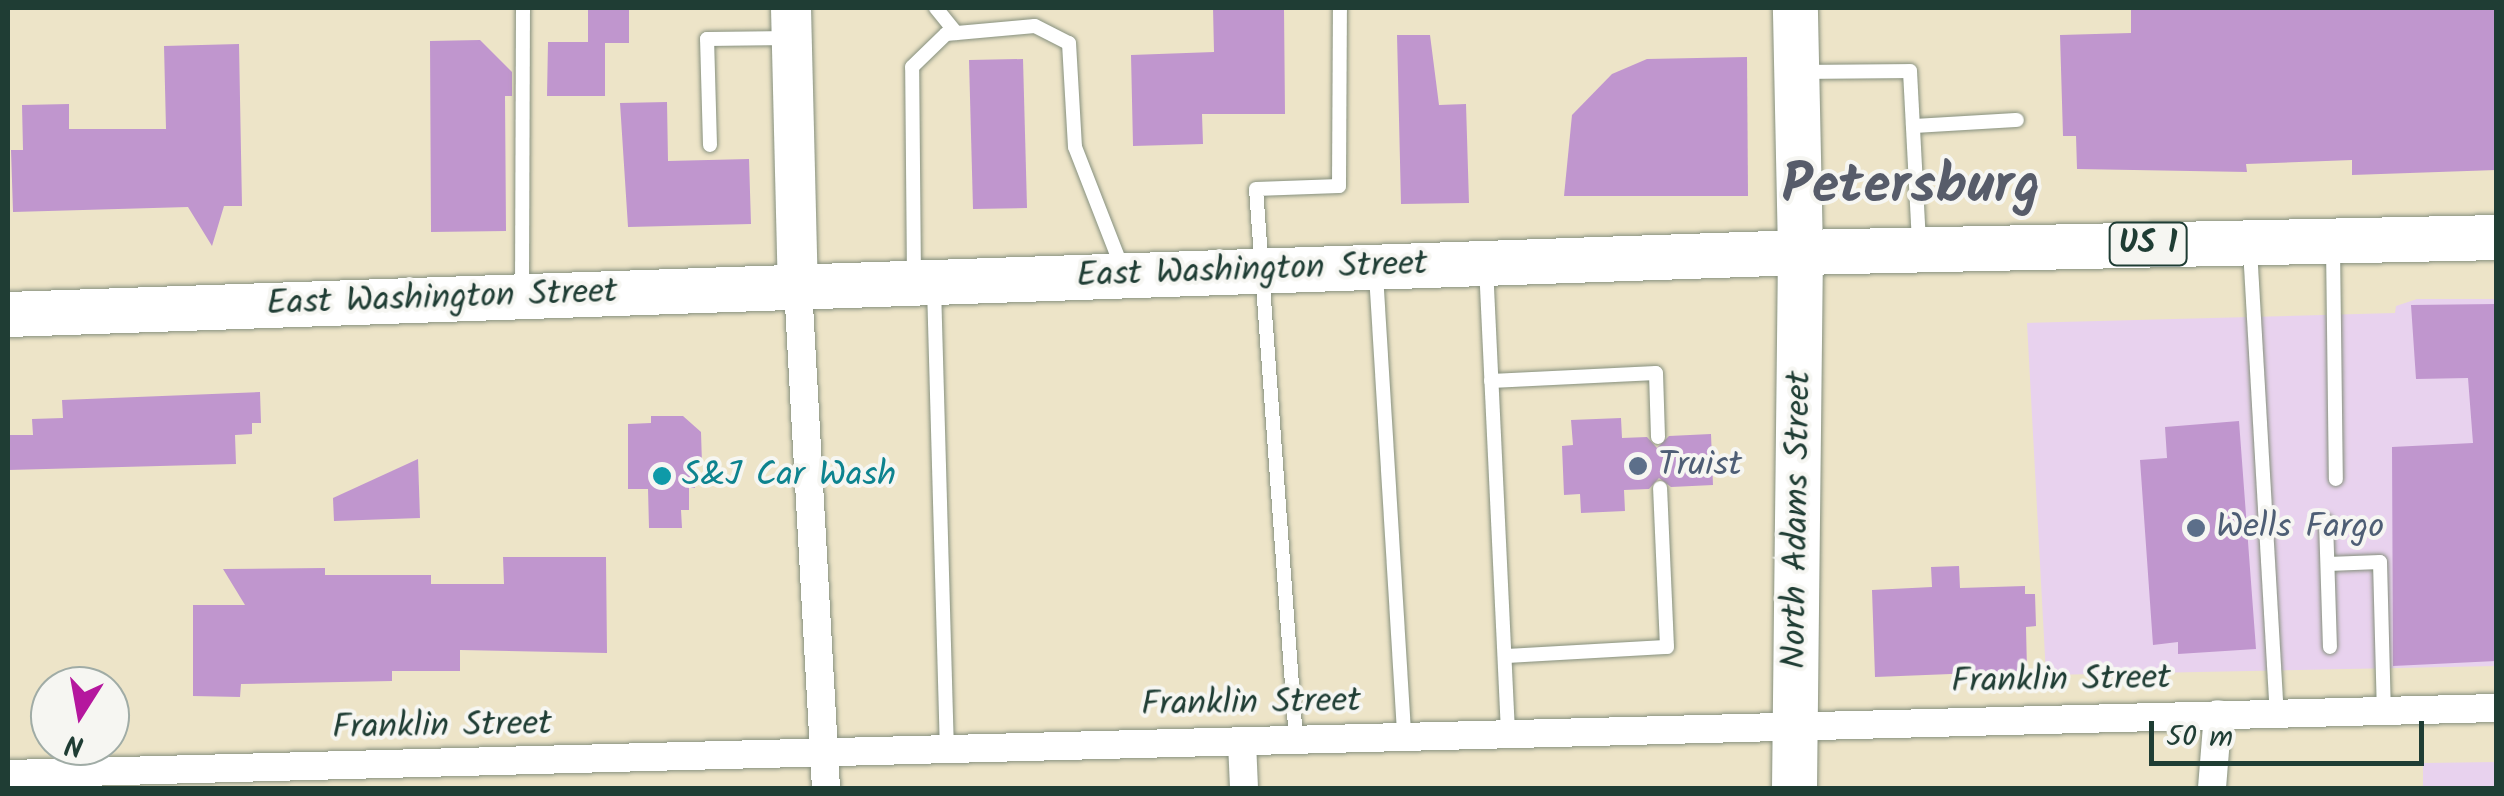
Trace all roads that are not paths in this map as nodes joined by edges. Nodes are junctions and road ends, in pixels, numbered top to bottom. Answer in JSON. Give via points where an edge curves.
{"nodes":[{"id":1,"x":523,"y":8,"type":"edge"},
{"id":2,"x":936,"y":8,"type":"edge"},
{"id":3,"x":1340,"y":8,"type":"edge"},
{"id":4,"x":1795,"y":8,"type":"edge"},
{"id":5,"x":791,"y":22,"type":"edge"},
{"id":6,"x":956,"y":33,"type":"junction"},
{"id":7,"x":1796,"y":72,"type":"junction"},
{"id":8,"x":2017,"y":120,"type":"dead end"},
{"id":9,"x":1913,"y":126,"type":"junction"},
{"id":10,"x":710,"y":144,"type":"dead end"},
{"id":11,"x":2496,"y":237,"type":"edge"},
{"id":12,"x":2332,"y":240,"type":"junction"},
{"id":13,"x":2250,"y":242,"type":"junction"},
{"id":14,"x":1920,"y":250,"type":"junction"},
{"id":15,"x":1800,"y":252,"type":"junction"},
{"id":16,"x":1486,"y":263,"type":"junction"},
{"id":17,"x":1375,"y":267,"type":"junction"},
{"id":18,"x":1261,"y":271,"type":"junction"},
{"id":19,"x":1125,"y":276,"type":"junction"},
{"id":20,"x":924,"y":282,"type":"junction"},
{"id":21,"x":798,"y":287,"type":"junction"},
{"id":22,"x":522,"y":296,"type":"junction"},
{"id":23,"x":8,"y":314,"type":"edge"},
{"id":24,"x":1491,"y":381,"type":"junction"},
{"id":25,"x":1658,"y":437,"type":"dead end"},
{"id":26,"x":2336,"y":479,"type":"dead end"},
{"id":27,"x":1660,"y":488,"type":"dead end"},
{"id":28,"x":2326,"y":520,"type":"dead end"},
{"id":29,"x":2328,"y":564,"type":"junction"},
{"id":30,"x":2330,"y":647,"type":"dead end"},
{"id":31,"x":1505,"y":656,"type":"junction"},
{"id":32,"x":2496,"y":708,"type":"edge"},
{"id":33,"x":2384,"y":710,"type":"junction"},
{"id":34,"x":2278,"y":713,"type":"junction"},
{"id":35,"x":2218,"y":714,"type":"junction"},
{"id":36,"x":1796,"y":725,"type":"junction"},
{"id":37,"x":1508,"y":735,"type":"junction"},
{"id":38,"x":1404,"y":738,"type":"junction"},
{"id":39,"x":1296,"y":740,"type":"junction"},
{"id":40,"x":1242,"y":742,"type":"junction"},
{"id":41,"x":946,"y":752,"type":"junction"},
{"id":42,"x":826,"y":756,"type":"junction"},
{"id":43,"x":8,"y":774,"type":"edge"},
{"id":44,"x":826,"y":788,"type":"edge"},
{"id":45,"x":1244,"y":788,"type":"edge"},
{"id":46,"x":1794,"y":788,"type":"edge"},
{"id":47,"x":2212,"y":788,"type":"edge"}],
"edges":[{"from":1,"to":22,"type":"lane"},
{"from":2,"to":6,"type":"lane"},
{"from":3,"to":18,"type":"lane","via":[[1338,186],[1256,189]]},
{"from":4,"to":7,"type":"main road","name":"North Adams Street"},
{"from":5,"to":10,"type":"lane","via":[[707,39]]},
{"from":5,"to":21,"type":"street"},
{"from":6,"to":19,"type":"lane","via":[[1034,26],[1069,43],[1076,147]]},
{"from":6,"to":20,"type":"lane","via":[[946,34],[912,67]]},
{"from":7,"to":9,"type":"lane","via":[[1910,71]]},
{"from":7,"to":15,"type":"main road","name":"North Adams Street"},
{"from":8,"to":9,"type":"lane"},
{"from":9,"to":14,"type":"lane"},
{"from":11,"to":12,"type":"main road","name":"East Washington Street","number":"US 1"},
{"from":12,"to":13,"type":"main road","name":"East Washington Street","number":"US 1"},
{"from":12,"to":26,"type":"lane"},
{"from":13,"to":14,"type":"main road","name":"East Washington Street","number":"US 1"},
{"from":13,"to":34,"type":"lane"},
{"from":14,"to":15,"type":"main road","name":"East Washington Street","number":"US 1"},
{"from":15,"to":16,"type":"main road","name":"East Washington Street"},
{"from":15,"to":36,"type":"main road","name":"North Adams Street"},
{"from":16,"to":17,"type":"main road","name":"East Washington Street"},
{"from":16,"to":24,"type":"lane"},
{"from":17,"to":18,"type":"main road","name":"East Washington Street"},
{"from":17,"to":38,"type":"lane"},
{"from":18,"to":19,"type":"main road","name":"East Washington Street"},
{"from":18,"to":39,"type":"lane"},
{"from":19,"to":20,"type":"main road","name":"East Washington Street"},
{"from":20,"to":21,"type":"main road","name":"East Washington Street"},
{"from":20,"to":41,"type":"lane"},
{"from":21,"to":22,"type":"main road","name":"East Washington Street"},
{"from":21,"to":42,"type":"street"},
{"from":22,"to":23,"type":"main road","name":"East Washington Street"},
{"from":24,"to":25,"type":"lane","via":[[1656,373]]},
{"from":24,"to":31,"type":"lane"},
{"from":27,"to":31,"type":"lane","via":[[1667,647]]},
{"from":28,"to":29,"type":"lane"},
{"from":29,"to":30,"type":"lane"},
{"from":29,"to":33,"type":"lane","via":[[2380,562]]},
{"from":31,"to":37,"type":"lane"},
{"from":32,"to":33,"type":"street","name":"Franklin Street"},
{"from":33,"to":34,"type":"street","name":"Franklin Street"},
{"from":34,"to":35,"type":"street","name":"Franklin Street"},
{"from":35,"to":36,"type":"street","name":"Franklin Street"},
{"from":35,"to":47,"type":"street"},
{"from":36,"to":37,"type":"street","name":"Franklin Street"},
{"from":36,"to":46,"type":"main road","name":"North Adams Street"},
{"from":37,"to":38,"type":"street","name":"Franklin Street"},
{"from":38,"to":39,"type":"street","name":"Franklin Street"},
{"from":39,"to":40,"type":"street","name":"Franklin Street"},
{"from":40,"to":41,"type":"street","name":"Franklin Street"},
{"from":40,"to":45,"type":"street"},
{"from":41,"to":42,"type":"street","name":"Franklin Street"},
{"from":42,"to":43,"type":"street","name":"Franklin Street"},
{"from":42,"to":44,"type":"street"}]}
